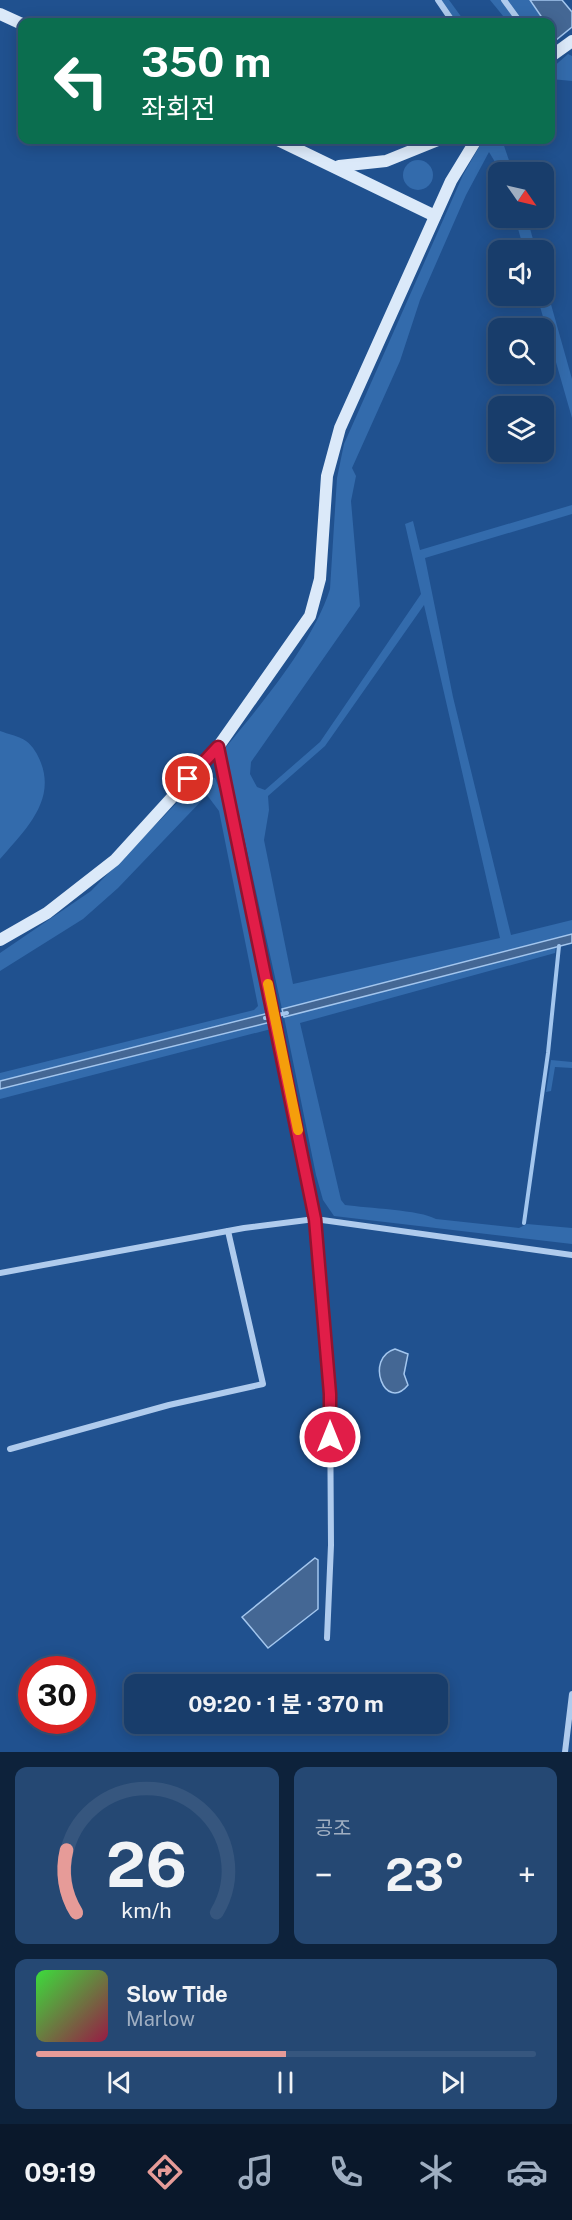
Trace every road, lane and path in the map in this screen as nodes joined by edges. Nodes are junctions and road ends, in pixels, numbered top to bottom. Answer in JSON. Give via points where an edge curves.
{"nodes":[{"id":1,"x":438,"y":0,"type":"edge"},
{"id":2,"x":504,"y":0,"type":"edge"},
{"id":3,"x":0,"y":14,"type":"edge"},
{"id":4,"x":450,"y":18,"type":"edge"},
{"id":5,"x":517,"y":18,"type":"edge"},
{"id":6,"x":18,"y":22,"type":"edge"},
{"id":7,"x":572,"y":41,"type":"edge"},
{"id":8,"x":555,"y":54,"type":"edge"},
{"id":9,"x":287,"y":144,"type":"edge"},
{"id":10,"x":428,"y":144,"type":"edge"},
{"id":11,"x":474,"y":144,"type":"edge"},
{"id":12,"x":338,"y":166,"type":"junction"},
{"id":13,"x":435,"y":216,"type":"junction"},
{"id":14,"x":218,"y":747,"type":"junction"},
{"id":15,"x":0,"y":940,"type":"edge"},
{"id":16,"x":315,"y":1219,"type":"junction"},
{"id":17,"x":228,"y":1231,"type":"junction"},
{"id":18,"x":572,"y":1255,"type":"edge"},
{"id":19,"x":0,"y":1273,"type":"edge"},
{"id":20,"x":10,"y":1449,"type":"dead end"},
{"id":21,"x":327,"y":1638,"type":"dead end"},
{"id":22,"x":572,"y":1694,"type":"edge"},
{"id":23,"x":564,"y":1752,"type":"edge"}],
"edges":[{"from":1,"to":4,"type":"street"},
{"from":2,"to":5,"type":"street"},
{"from":3,"to":6,"type":"street"},
{"from":7,"to":8,"type":"street"},
{"from":9,"to":12,"type":"street"},
{"from":10,"to":12,"type":"street","via":[[386,160]]},
{"from":11,"to":13,"type":"street"},
{"from":12,"to":13,"type":"street"},
{"from":13,"to":14,"type":"street","via":[[340,428],[327,476],[320,579],[310,615]]},
{"from":14,"to":15,"type":"street","via":[[115,860],[46,913]]},
{"from":14,"to":16,"type":"street"},
{"from":16,"to":17,"type":"street"},
{"from":16,"to":18,"type":"street"},
{"from":16,"to":21,"type":"street","via":[[330,1394]]},
{"from":17,"to":19,"type":"street"},
{"from":17,"to":20,"type":"street","via":[[263,1384],[169,1405]]},
{"from":22,"to":23,"type":"street"}]}
